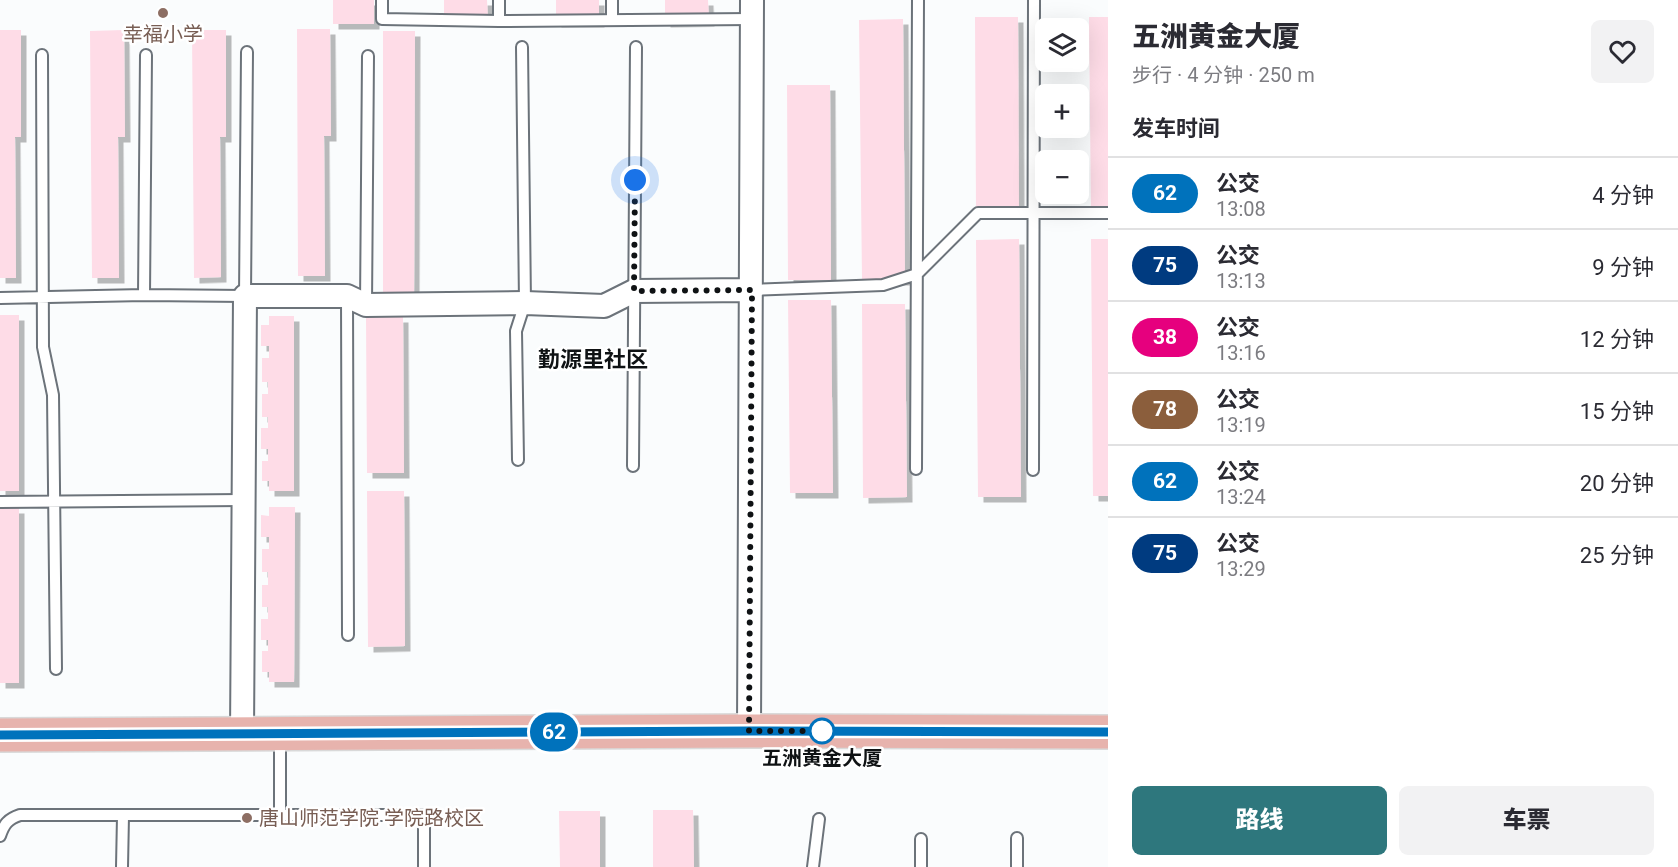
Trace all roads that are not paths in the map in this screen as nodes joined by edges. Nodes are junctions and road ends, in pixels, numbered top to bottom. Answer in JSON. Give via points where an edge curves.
{"nodes":[{"id":1,"x":382,"y":0,"type":"edge"},
{"id":2,"x":499,"y":0,"type":"edge"},
{"id":3,"x":612,"y":0,"type":"edge"},
{"id":4,"x":918,"y":0,"type":"edge"},
{"id":5,"x":1034,"y":0,"type":"edge"},
{"id":6,"x":752,"y":10,"type":"edge"},
{"id":7,"x":612,"y":20,"type":"junction"},
{"id":8,"x":498,"y":21,"type":"junction"},
{"id":9,"x":636,"y":46,"type":"dead end"},
{"id":10,"x":522,"y":47,"type":"dead end"},
{"id":11,"x":248,"y":52,"type":"dead end"},
{"id":12,"x":146,"y":54,"type":"dead end"},
{"id":13,"x":42,"y":55,"type":"dead end"},
{"id":14,"x":368,"y":56,"type":"dead end"},
{"id":15,"x":1034,"y":212,"type":"junction"},
{"id":16,"x":1108,"y":213,"type":"edge"},
{"id":17,"x":917,"y":274,"type":"junction"},
{"id":18,"x":752,"y":290,"type":"junction"},
{"id":19,"x":634,"y":291,"type":"junction"},
{"id":20,"x":144,"y":295,"type":"junction"},
{"id":21,"x":245,"y":296,"type":"junction"},
{"id":22,"x":42,"y":297,"type":"junction"},
{"id":23,"x":0,"y":298,"type":"edge"},
{"id":24,"x":356,"y":300,"type":"junction"},
{"id":25,"x":525,"y":303,"type":"junction"},
{"id":26,"x":518,"y":460,"type":"dead end"},
{"id":27,"x":633,"y":466,"type":"dead end"},
{"id":28,"x":916,"y":469,"type":"dead end"},
{"id":29,"x":1033,"y":470,"type":"dead end"},
{"id":30,"x":243,"y":500,"type":"junction"},
{"id":31,"x":0,"y":502,"type":"edge"},
{"id":32,"x":54,"y":502,"type":"junction"},
{"id":33,"x":348,"y":635,"type":"dead end"},
{"id":34,"x":56,"y":669,"type":"dead end"},
{"id":35,"x":749,"y":731,"type":"junction"},
{"id":36,"x":1108,"y":732,"type":"edge"},
{"id":37,"x":242,"y":734,"type":"junction"},
{"id":38,"x":279,"y":734,"type":"junction"},
{"id":39,"x":0,"y":735,"type":"edge"},
{"id":40,"x":123,"y":816,"type":"junction"},
{"id":41,"x":280,"y":816,"type":"junction"},
{"id":42,"x":819,"y":819,"type":"dead end"},
{"id":43,"x":0,"y":836,"type":"edge"},
{"id":44,"x":1017,"y":838,"type":"dead end"},
{"id":45,"x":921,"y":839,"type":"dead end"},
{"id":46,"x":122,"y":867,"type":"edge"},
{"id":47,"x":424,"y":867,"type":"edge"},
{"id":48,"x":813,"y":867,"type":"edge"},
{"id":49,"x":921,"y":867,"type":"edge"},
{"id":50,"x":1017,"y":867,"type":"edge"}],
"edges":[{"from":1,"to":8,"type":"lane","via":[[382,19]]},
{"from":2,"to":8,"type":"lane"},
{"from":3,"to":7,"type":"lane"},
{"from":4,"to":17,"type":"lane"},
{"from":5,"to":15,"type":"lane"},
{"from":6,"to":7,"type":"lane"},
{"from":6,"to":18,"type":"street"},
{"from":7,"to":8,"type":"lane"},
{"from":9,"to":19,"type":"lane"},
{"from":10,"to":25,"type":"lane"},
{"from":11,"to":21,"type":"lane"},
{"from":12,"to":20,"type":"lane"},
{"from":13,"to":22,"type":"lane"},
{"from":14,"to":24,"type":"lane"},
{"from":15,"to":16,"type":"lane"},
{"from":15,"to":17,"type":"lane","via":[[978,213]]},
{"from":15,"to":29,"type":"lane"},
{"from":17,"to":18,"type":"lane","via":[[883,285]]},
{"from":17,"to":28,"type":"lane"},
{"from":18,"to":19,"type":"street"},
{"from":18,"to":35,"type":"street"},
{"from":19,"to":25,"type":"street","via":[[604,306]]},
{"from":19,"to":27,"type":"lane"},
{"from":20,"to":21,"type":"lane"},
{"from":20,"to":22,"type":"lane"},
{"from":21,"to":24,"type":"street"},
{"from":21,"to":30,"type":"street"},
{"from":22,"to":23,"type":"lane"},
{"from":22,"to":32,"type":"lane","via":[[43,347],[53,395]]},
{"from":24,"to":25,"type":"street"},
{"from":24,"to":33,"type":"lane"},
{"from":25,"to":26,"type":"lane","via":[[516,332]]},
{"from":30,"to":32,"type":"lane"},
{"from":30,"to":37,"type":"street"},
{"from":31,"to":32,"type":"lane"},
{"from":32,"to":34,"type":"lane"},
{"from":35,"to":36,"type":"main road"},
{"from":35,"to":38,"type":"main road"},
{"from":37,"to":38,"type":"main road"},
{"from":37,"to":39,"type":"main road"},
{"from":38,"to":41,"type":"lane"},
{"from":40,"to":41,"type":"lane"},
{"from":40,"to":43,"type":"lane","via":[[20,815],[9,819]]},
{"from":40,"to":46,"type":"lane"},
{"from":41,"to":47,"type":"lane","via":[[424,815]]},
{"from":42,"to":48,"type":"lane"},
{"from":44,"to":50,"type":"lane"},
{"from":45,"to":49,"type":"lane"}]}
